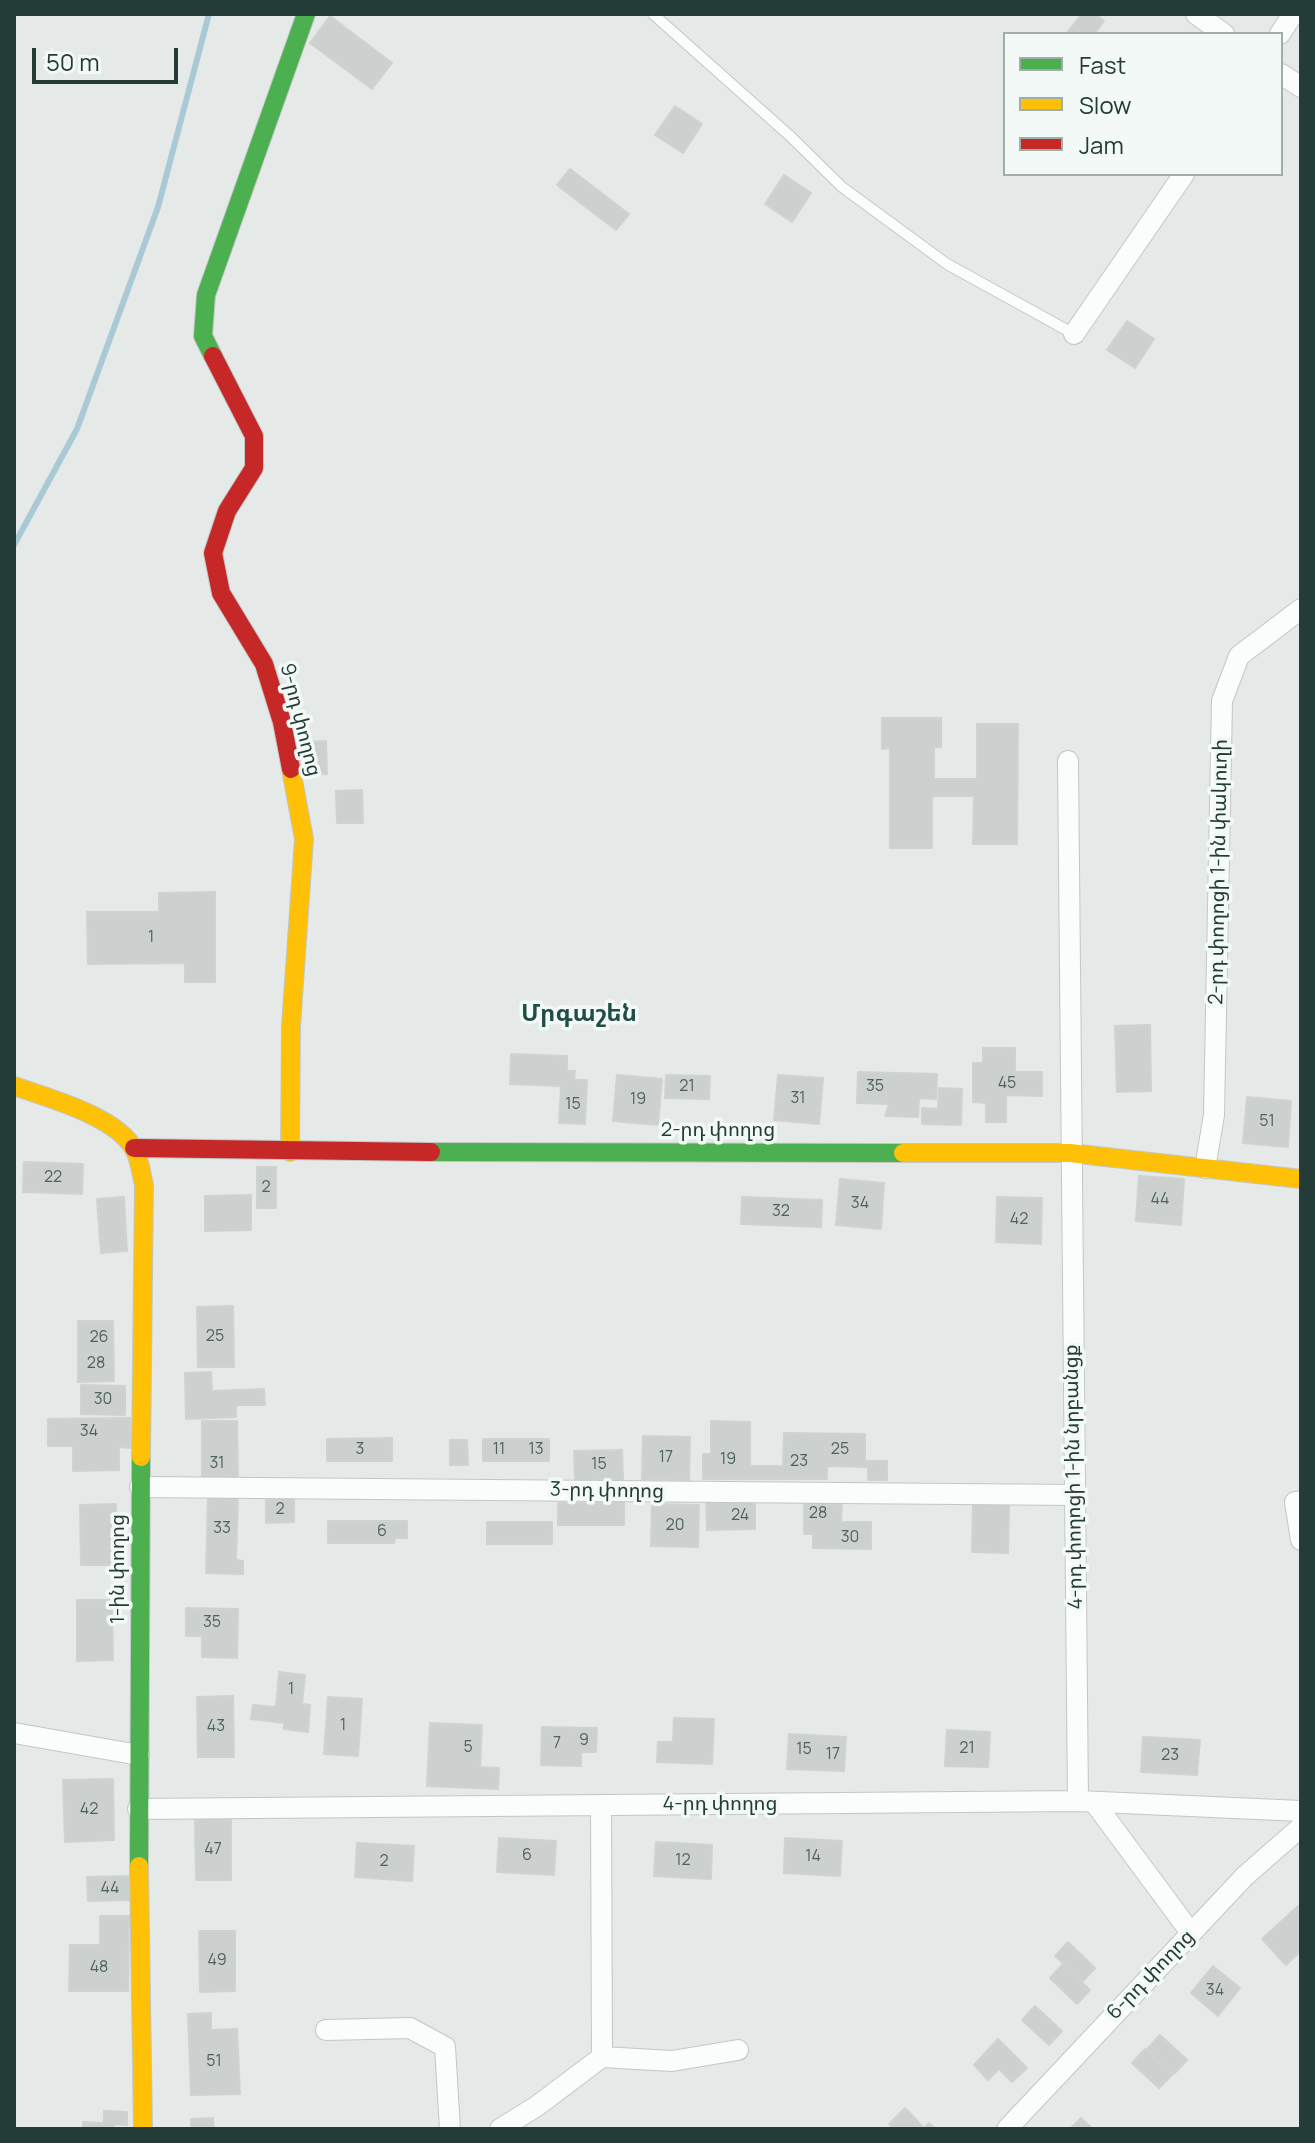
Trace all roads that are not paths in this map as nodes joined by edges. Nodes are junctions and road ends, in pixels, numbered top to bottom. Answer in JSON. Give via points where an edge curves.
{"nodes":[{"id":1,"x":306,"y":14,"type":"edge"},
{"id":2,"x":653,"y":14,"type":"edge"},
{"id":3,"x":1196,"y":14,"type":"edge"},
{"id":4,"x":1293,"y":14,"type":"edge"},
{"id":5,"x":1221,"y":32,"type":"edge"},
{"id":6,"x":1281,"y":32,"type":"edge"},
{"id":7,"x":1283,"y":75,"type":"edge"},
{"id":8,"x":1301,"y":87,"type":"edge"},
{"id":9,"x":1183,"y":176,"type":"edge"},
{"id":10,"x":1074,"y":334,"type":"joint"},
{"id":11,"x":1301,"y":609,"type":"edge"},
{"id":12,"x":1068,"y":761,"type":"dead end"},
{"id":13,"x":14,"y":1086,"type":"edge"},
{"id":14,"x":134,"y":1148,"type":"junction"},
{"id":15,"x":290,"y":1152,"type":"junction"},
{"id":16,"x":1070,"y":1153,"type":"junction"},
{"id":17,"x":1205,"y":1168,"type":"junction"},
{"id":18,"x":1301,"y":1179,"type":"edge"},
{"id":19,"x":140,"y":1487,"type":"junction"},
{"id":20,"x":1074,"y":1495,"type":"junction"},
{"id":21,"x":1301,"y":1501,"type":"edge"},
{"id":22,"x":1301,"y":1540,"type":"edge"},
{"id":23,"x":14,"y":1733,"type":"edge"},
{"id":24,"x":139,"y":1755,"type":"junction"},
{"id":25,"x":1086,"y":1801,"type":"junction"},
{"id":26,"x":601,"y":1805,"type":"junction"},
{"id":27,"x":138,"y":1809,"type":"junction"},
{"id":28,"x":1301,"y":1811,"type":"edge"},
{"id":29,"x":1301,"y":1827,"type":"edge"},
{"id":30,"x":1191,"y":1933,"type":"junction"},
{"id":31,"x":326,"y":2030,"type":"dead end"},
{"id":32,"x":738,"y":2050,"type":"dead end"},
{"id":33,"x":602,"y":2057,"type":"junction"},
{"id":34,"x":143,"y":2129,"type":"edge"},
{"id":35,"x":450,"y":2129,"type":"edge"},
{"id":36,"x":500,"y":2129,"type":"edge"},
{"id":37,"x":1007,"y":2129,"type":"edge"}],
"edges":[{"from":1,"to":15,"type":"street","name":"9-րդ փողոց","via":[[206,295],[203,336],[254,436],[254,468],[227,511],[213,553],[221,593],[264,664],[282,722],[304,839],[291,1026]]},
{"from":2,"to":10,"type":"lane","via":[[842,187],[947,264]]},
{"from":3,"to":5,"type":"street"},
{"from":4,"to":6,"type":"street"},
{"from":7,"to":8,"type":"street"},
{"from":9,"to":10,"type":"street"},
{"from":11,"to":17,"type":"street","name":"2-րդ փողոցի 1-ին փակուղի","via":[[1239,656],[1222,701],[1214,1115]]},
{"from":12,"to":16,"type":"street"},
{"from":13,"to":14,"type":"street","via":[[101,1120]]},
{"from":14,"to":15,"type":"street","name":"2-րդ փողոց"},
{"from":14,"to":19,"type":"street","name":"1-ին փողոց","via":[[144,1185]]},
{"from":15,"to":16,"type":"street","name":"2-րդ փողոց"},
{"from":16,"to":17,"type":"street","name":"2-րդ փողոց"},
{"from":16,"to":20,"type":"street","name":"4-րդ փողոցի 1-ին նրբանցք"},
{"from":17,"to":18,"type":"street","name":"2-րդ փողոց"},
{"from":19,"to":20,"type":"street","name":"3-րդ փողոց"},
{"from":19,"to":24,"type":"street","name":"1-ին փողոց"},
{"from":20,"to":25,"type":"street","name":"4-րդ փողոցի 1-ին նրբանցք"},
{"from":21,"to":22,"type":"street","via":[[1295,1502]]},
{"from":23,"to":24,"type":"street"},
{"from":24,"to":27,"type":"street","name":"1-ին փողոց"},
{"from":25,"to":26,"type":"street","name":"4-րդ փողոց"},
{"from":25,"to":28,"type":"street","name":"4-րդ փողոց"},
{"from":25,"to":30,"type":"street"},
{"from":26,"to":27,"type":"street","name":"4-րդ փողոց"},
{"from":26,"to":33,"type":"street"},
{"from":27,"to":34,"type":"street","name":"1-ին փողոց"},
{"from":29,"to":30,"type":"street","name":"6-րդ փողոց"},
{"from":30,"to":37,"type":"street","name":"6-րդ փողոց"},
{"from":31,"to":35,"type":"street","via":[[410,2028],[445,2047]]},
{"from":32,"to":33,"type":"street","via":[[672,2061]]},
{"from":33,"to":36,"type":"street"}]}
